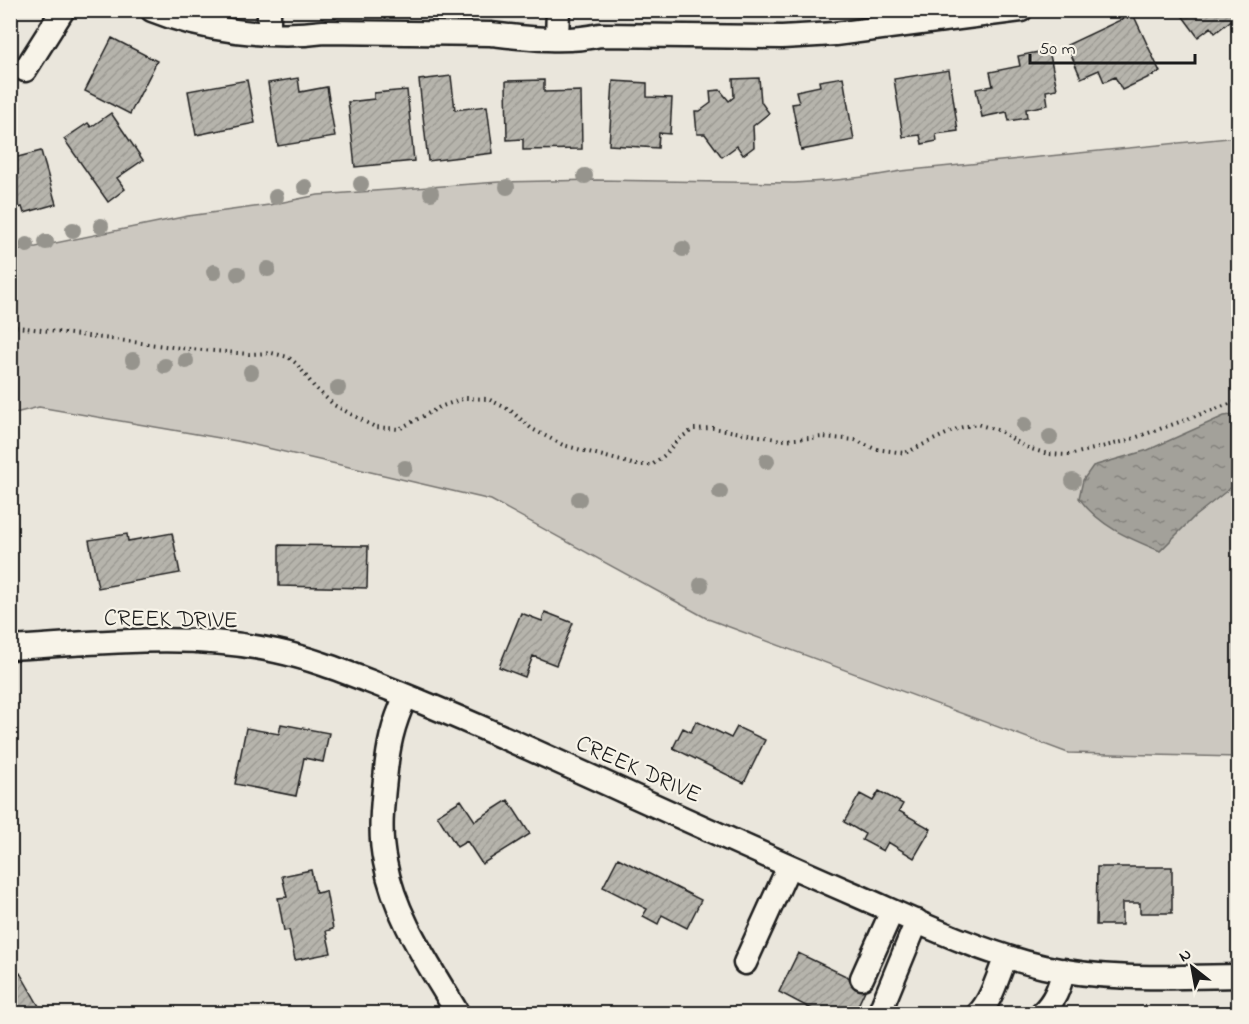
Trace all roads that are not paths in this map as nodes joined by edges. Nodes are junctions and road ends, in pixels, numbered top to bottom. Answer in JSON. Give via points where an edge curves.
{"nodes":[{"id":1,"x":63,"y":10,"type":"edge"},
{"id":2,"x":152,"y":10,"type":"edge"},
{"id":3,"x":558,"y":10,"type":"edge"},
{"id":4,"x":1021,"y":10,"type":"edge"},
{"id":5,"x":269,"y":22,"type":"edge"},
{"id":6,"x":557,"y":38,"type":"junction"},
{"id":7,"x":25,"y":70,"type":"dead end"},
{"id":8,"x":10,"y":648,"type":"edge"},
{"id":9,"x":406,"y":696,"type":"junction"},
{"id":10,"x":789,"y":866,"type":"junction"},
{"id":11,"x":892,"y":911,"type":"junction"},
{"id":12,"x":917,"y":921,"type":"junction"},
{"id":13,"x":1006,"y":957,"type":"junction"},
{"id":14,"x":745,"y":963,"type":"dead end"},
{"id":15,"x":1064,"y":970,"type":"junction"},
{"id":16,"x":1239,"y":976,"type":"edge"},
{"id":17,"x":862,"y":978,"type":"dead end"},
{"id":18,"x":986,"y":1010,"type":"edge"},
{"id":19,"x":458,"y":1014,"type":"edge"},
{"id":20,"x":879,"y":1014,"type":"edge"},
{"id":21,"x":1041,"y":1014,"type":"edge"}],
"edges":[{"from":1,"to":7,"type":"street"},
{"from":2,"to":5,"type":"street","via":[[226,31]]},
{"from":3,"to":6,"type":"street"},
{"from":4,"to":6,"type":"street","via":[[835,34]]},
{"from":5,"to":6,"type":"street"},
{"from":8,"to":9,"type":"street","name":"CREEK DRIVE","via":[[119,642],[233,644],[332,667]]},
{"from":9,"to":10,"type":"street","name":"CREEK DRIVE"},
{"from":9,"to":19,"type":"street","via":[[394,722],[387,755],[382,802],[385,863],[410,930]]},
{"from":10,"to":11,"type":"street","name":"CREEK DRIVE"},
{"from":10,"to":14,"type":"street"},
{"from":11,"to":12,"type":"street","name":"CREEK DRIVE"},
{"from":11,"to":17,"type":"street"},
{"from":12,"to":13,"type":"street","name":"CREEK DRIVE"},
{"from":12,"to":20,"type":"street"},
{"from":13,"to":15,"type":"street","name":"CREEK DRIVE"},
{"from":13,"to":18,"type":"street"},
{"from":15,"to":16,"type":"street","name":"CREEK DRIVE","via":[[1173,977]]},
{"from":15,"to":21,"type":"street","via":[[1058,992]]}]}
